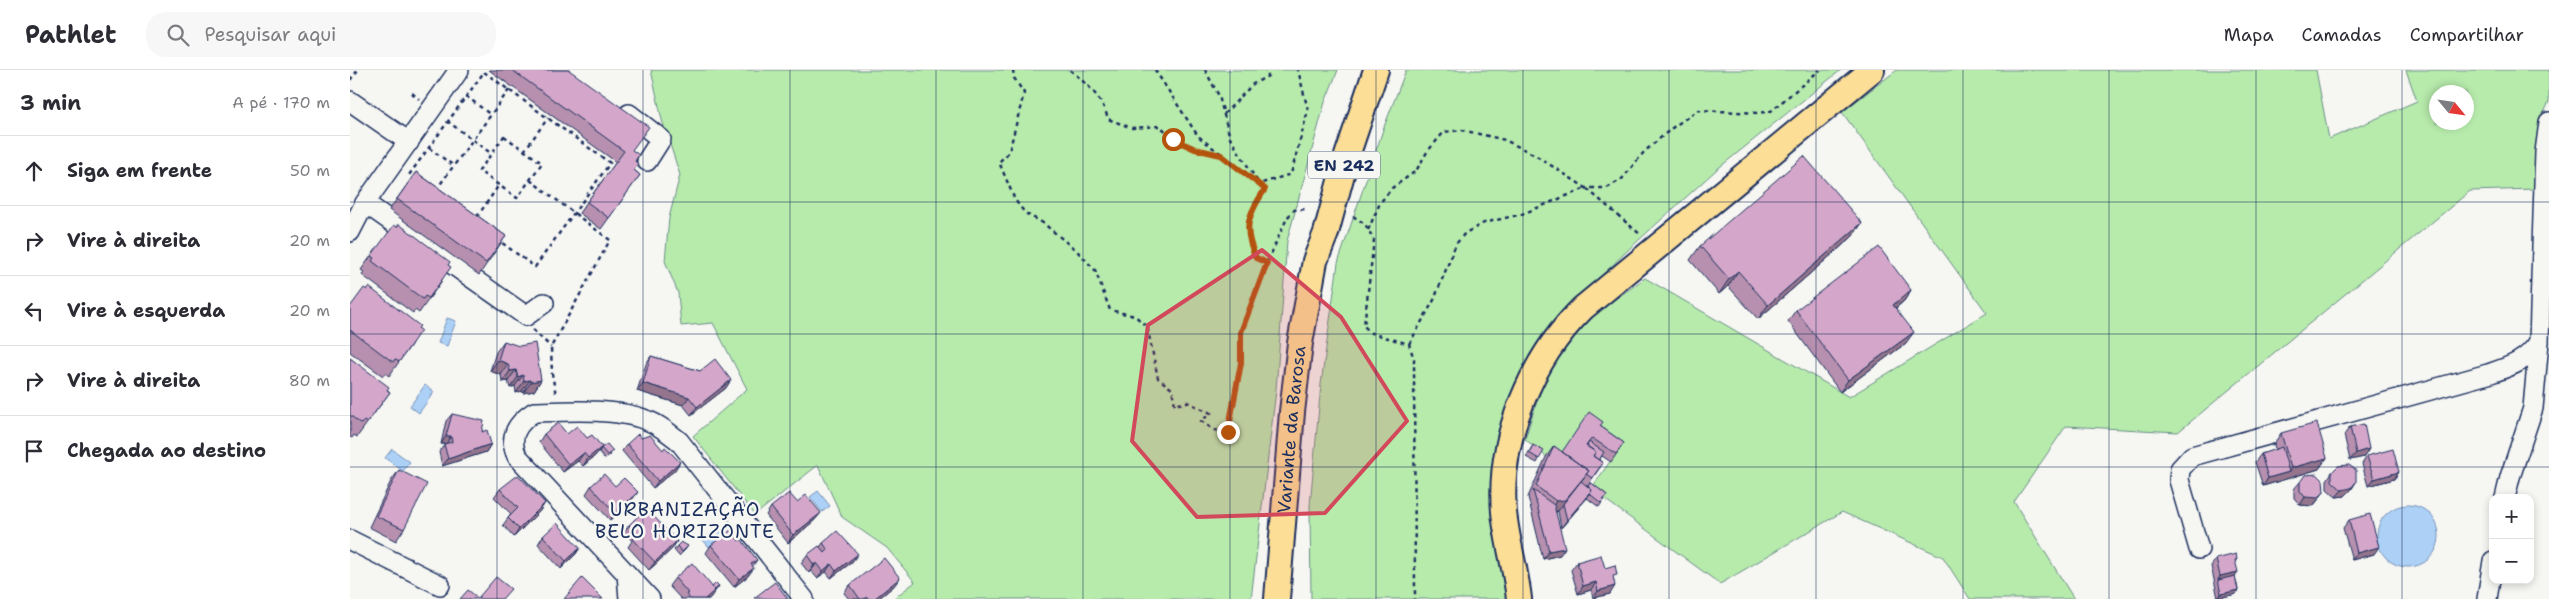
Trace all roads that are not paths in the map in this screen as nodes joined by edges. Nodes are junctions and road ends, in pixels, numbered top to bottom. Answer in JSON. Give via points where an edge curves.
{"nodes":[{"id":1,"x":460,"y":70,"type":"edge"},
{"id":2,"x":1361,"y":70,"type":"edge"},
{"id":3,"x":1376,"y":70,"type":"edge"},
{"id":4,"x":1872,"y":70,"type":"edge"},
{"id":5,"x":350,"y":101,"type":"edge"},
{"id":6,"x":615,"y":104,"type":"edge"},
{"id":7,"x":2549,"y":122,"type":"edge"},
{"id":8,"x":409,"y":142,"type":"junction"},
{"id":9,"x":647,"y":161,"type":"dead end"},
{"id":10,"x":365,"y":203,"type":"junction"},
{"id":11,"x":350,"y":232,"type":"edge"},
{"id":12,"x":1315,"y":261,"type":"junction"},
{"id":13,"x":544,"y":303,"type":"dead end"},
{"id":14,"x":2539,"y":342,"type":"junction"},
{"id":15,"x":2506,"y":494,"type":"edge"},
{"id":16,"x":1283,"y":520,"type":"junction"},
{"id":17,"x":350,"y":540,"type":"edge"},
{"id":18,"x":2199,"y":549,"type":"dead end"},
{"id":19,"x":627,"y":574,"type":"junction"},
{"id":20,"x":2489,"y":584,"type":"edge"},
{"id":21,"x":440,"y":585,"type":"dead end"},
{"id":22,"x":629,"y":599,"type":"edge"},
{"id":23,"x":650,"y":599,"type":"edge"},
{"id":24,"x":804,"y":599,"type":"edge"},
{"id":25,"x":1278,"y":599,"type":"edge"},
{"id":26,"x":1292,"y":599,"type":"edge"},
{"id":27,"x":1519,"y":599,"type":"edge"},
{"id":28,"x":2487,"y":599,"type":"edge"}],
"edges":[{"from":1,"to":8,"type":"street"},
{"from":2,"to":12,"type":"main road","name":"Variante da Barosa","number":"EN 242","via":[[1331,162],[1315,233]]},
{"from":3,"to":12,"type":"main road","name":"Variante da Barosa","number":"EN 242"},
{"from":4,"to":27,"type":"main road","via":[[1583,308],[1560,331],[1544,354],[1514,426],[1504,476],[1504,513]]},
{"from":5,"to":8,"type":"street"},
{"from":6,"to":9,"type":"street","via":[[661,139]]},
{"from":7,"to":14,"type":"street","via":[[2545,152]]},
{"from":8,"to":10,"type":"street"},
{"from":10,"to":11,"type":"street"},
{"from":10,"to":13,"type":"street","via":[[526,316]]},
{"from":12,"to":16,"type":"main road","name":"Variante da Barosa","number":"EN 242","via":[[1300,342]]},
{"from":14,"to":15,"type":"street","via":[[2533,408]]},
{"from":14,"to":18,"type":"street","via":[[2518,364],[2488,374],[2192,456],[2180,469],[2180,480]]},
{"from":16,"to":25,"type":"main road","name":"Variante da Barosa","number":"EN 242"},
{"from":16,"to":26,"type":"main road"},
{"from":17,"to":21,"type":"street"},
{"from":19,"to":22,"type":"street"},
{"from":19,"to":23,"type":"street"},
{"from":19,"to":24,"type":"street","via":[[517,456],[512,446],[518,426],[534,412],[626,414],[665,430],[679,441]]},
{"from":20,"to":28,"type":"street"}]}
